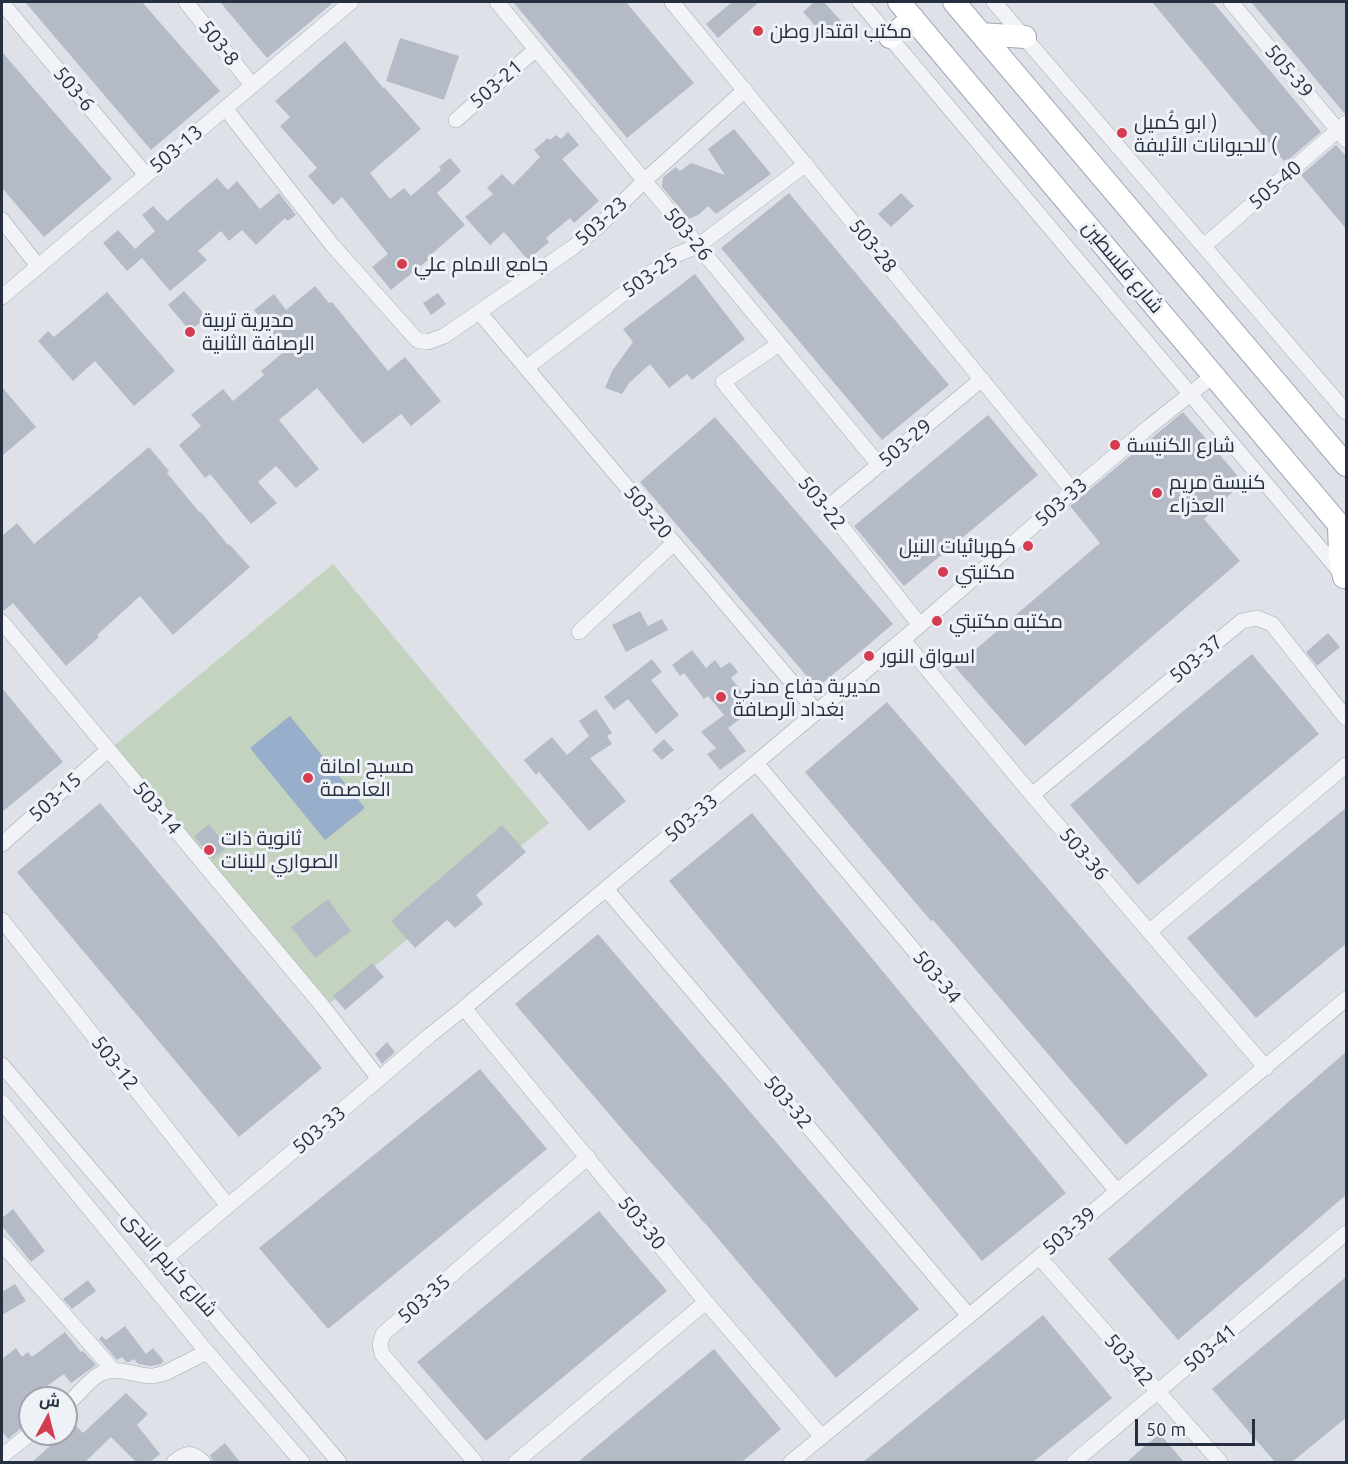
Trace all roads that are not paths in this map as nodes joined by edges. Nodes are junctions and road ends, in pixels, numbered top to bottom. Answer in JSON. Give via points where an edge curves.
{"nodes":[{"id":1,"x":186,"y":2,"type":"edge"},
{"id":2,"x":351,"y":2,"type":"edge"},
{"id":3,"x":497,"y":2,"type":"edge"},
{"id":4,"x":672,"y":2,"type":"edge"},
{"id":5,"x":860,"y":2,"type":"edge"},
{"id":6,"x":954,"y":2,"type":"edge"},
{"id":7,"x":994,"y":2,"type":"edge"},
{"id":8,"x":1231,"y":2,"type":"edge"},
{"id":9,"x":2,"y":3,"type":"edge"},
{"id":10,"x":906,"y":10,"type":"edge"},
{"id":11,"x":981,"y":34,"type":"junction"},
{"id":12,"x":890,"y":37,"type":"junction"},
{"id":13,"x":1025,"y":37,"type":"junction"},
{"id":14,"x":536,"y":49,"type":"junction"},
{"id":15,"x":252,"y":86,"type":"junction"},
{"id":16,"x":745,"y":90,"type":"junction"},
{"id":17,"x":225,"y":108,"type":"junction"},
{"id":18,"x":456,"y":120,"type":"dead end"},
{"id":19,"x":1344,"y":131,"type":"edge"},
{"id":20,"x":806,"y":164,"type":"junction"},
{"id":21,"x":146,"y":175,"type":"junction"},
{"id":22,"x":644,"y":182,"type":"junction"},
{"id":23,"x":2,"y":220,"type":"edge"},
{"id":24,"x":698,"y":246,"type":"junction"},
{"id":25,"x":1204,"y":246,"type":"junction"},
{"id":26,"x":38,"y":266,"type":"junction"},
{"id":27,"x":2,"y":297,"type":"edge"},
{"id":28,"x":479,"y":312,"type":"junction"},
{"id":29,"x":779,"y":344,"type":"junction"},
{"id":30,"x":526,"y":368,"type":"junction"},
{"id":31,"x":1214,"y":375,"type":"junction"},
{"id":32,"x":982,"y":379,"type":"junction"},
{"id":33,"x":1190,"y":395,"type":"junction"},
{"id":34,"x":1347,"y":412,"type":"edge"},
{"id":35,"x":879,"y":465,"type":"junction"},
{"id":36,"x":1347,"y":465,"type":"edge"},
{"id":37,"x":1073,"y":491,"type":"junction"},
{"id":38,"x":827,"y":508,"type":"junction"},
{"id":39,"x":1343,"y":529,"type":"edge"},
{"id":40,"x":674,"y":543,"type":"junction"},
{"id":41,"x":1345,"y":579,"type":"edge"},
{"id":42,"x":2,"y":622,"type":"edge"},
{"id":43,"x":920,"y":625,"type":"junction"},
{"id":44,"x":579,"y":632,"type":"dead end"},
{"id":45,"x":903,"y":640,"type":"junction"},
{"id":46,"x":817,"y":712,"type":"junction"},
{"id":47,"x":1347,"y":718,"type":"edge"},
{"id":48,"x":108,"y":750,"type":"junction"},
{"id":49,"x":756,"y":763,"type":"junction"},
{"id":50,"x":1347,"y":765,"type":"edge"},
{"id":51,"x":1032,"y":795,"type":"junction"},
{"id":52,"x":2,"y":844,"type":"edge"},
{"id":53,"x":606,"y":889,"type":"junction"},
{"id":54,"x":2,"y":920,"type":"edge"},
{"id":55,"x":1150,"y":931,"type":"junction"},
{"id":56,"x":1347,"y":999,"type":"edge"},
{"id":57,"x":464,"y":1008,"type":"junction"},
{"id":58,"x":2,"y":1065,"type":"edge"},
{"id":59,"x":1266,"y":1068,"type":"junction"},
{"id":60,"x":379,"y":1079,"type":"junction"},
{"id":61,"x":2,"y":1102,"type":"edge"},
{"id":62,"x":75,"y":1153,"type":"junction"},
{"id":63,"x":588,"y":1157,"type":"junction"},
{"id":64,"x":58,"y":1171,"type":"junction"},
{"id":65,"x":1117,"y":1191,"type":"junction"},
{"id":66,"x":228,"y":1206,"type":"junction"},
{"id":67,"x":1347,"y":1233,"type":"edge"},
{"id":68,"x":2,"y":1244,"type":"edge"},
{"id":69,"x":166,"y":1257,"type":"junction"},
{"id":70,"x":1039,"y":1257,"type":"junction"},
{"id":71,"x":706,"y":1302,"type":"junction"},
{"id":72,"x":969,"y":1316,"type":"junction"},
{"id":73,"x":207,"y":1352,"type":"junction"},
{"id":74,"x":114,"y":1371,"type":"junction"},
{"id":75,"x":1158,"y":1392,"type":"junction"},
{"id":76,"x":78,"y":1394,"type":"edge"},
{"id":77,"x":822,"y":1437,"type":"junction"},
{"id":78,"x":18,"y":1443,"type":"edge"},
{"id":79,"x":2,"y":1456,"type":"edge"},
{"id":80,"x":174,"y":1462,"type":"edge"},
{"id":81,"x":203,"y":1462,"type":"edge"},
{"id":82,"x":302,"y":1462,"type":"edge"},
{"id":83,"x":339,"y":1462,"type":"edge"},
{"id":84,"x":475,"y":1462,"type":"edge"},
{"id":85,"x":516,"y":1462,"type":"edge"},
{"id":86,"x":791,"y":1462,"type":"edge"},
{"id":87,"x":1074,"y":1462,"type":"edge"},
{"id":88,"x":1220,"y":1462,"type":"edge"}],
"edges":[{"from":1,"to":15,"type":"street","name":"503-8"},
{"from":2,"to":15,"type":"street","name":"503-13"},
{"from":3,"to":14,"type":"street","name":"503-26"},
{"from":4,"to":16,"type":"street","name":"503-28"},
{"from":5,"to":12,"type":"street"},
{"from":6,"to":11,"type":"main road"},
{"from":7,"to":13,"type":"street"},
{"from":8,"to":19,"type":"street","name":"505-39"},
{"from":9,"to":21,"type":"street","name":"503-6"},
{"from":10,"to":12,"type":"main road"},
{"from":10,"to":31,"type":"main road","name":"شارع فلسطين"},
{"from":11,"to":13,"type":"main road"},
{"from":11,"to":36,"type":"main road"},
{"from":12,"to":33,"type":"street"},
{"from":13,"to":25,"type":"street"},
{"from":14,"to":18,"type":"street","name":"503-21"},
{"from":14,"to":22,"type":"street","name":"503-26"},
{"from":15,"to":17,"type":"street","name":"503-13"},
{"from":16,"to":20,"type":"street","name":"503-28"},
{"from":16,"to":22,"type":"street","name":"503-23"},
{"from":17,"to":21,"type":"street","name":"503-13"},
{"from":17,"to":28,"type":"street","name":"503-23","via":[[333,246],[417,340],[428,342],[444,336]]},
{"from":19,"to":25,"type":"street","name":"505-40"},
{"from":20,"to":24,"type":"street","name":"503-25"},
{"from":20,"to":32,"type":"street","name":"503-28"},
{"from":21,"to":26,"type":"street","name":"503-13"},
{"from":22,"to":24,"type":"street","name":"503-26"},
{"from":22,"to":28,"type":"street","name":"503-23","via":[[572,248]]},
{"from":23,"to":26,"type":"street"},
{"from":24,"to":29,"type":"street","name":"503-26"},
{"from":24,"to":30,"type":"street","name":"503-25","via":[[673,256]]},
{"from":25,"to":34,"type":"street"},
{"from":26,"to":27,"type":"street","name":"503-13"},
{"from":28,"to":30,"type":"street","name":"503-20"},
{"from":29,"to":35,"type":"street","name":"503-26"},
{"from":29,"to":38,"type":"street","name":"503-22","via":[[723,382]]},
{"from":30,"to":40,"type":"street","name":"503-20"},
{"from":31,"to":33,"type":"street","name":"503-33"},
{"from":31,"to":39,"type":"main road","name":"شارع فلسطين"},
{"from":32,"to":35,"type":"street","name":"503-29"},
{"from":32,"to":37,"type":"street","name":"503-28"},
{"from":33,"to":37,"type":"street","name":"503-33"},
{"from":33,"to":41,"type":"street"},
{"from":35,"to":38,"type":"street","name":"503-29"},
{"from":37,"to":43,"type":"street","name":"503-33"},
{"from":38,"to":43,"type":"street","name":"503-22"},
{"from":39,"to":41,"type":"main road","via":[[1340,558]]},
{"from":40,"to":44,"type":"street"},
{"from":40,"to":46,"type":"street","name":"503-20"},
{"from":42,"to":48,"type":"street","name":"503-14"},
{"from":43,"to":45,"type":"street","name":"503-33"},
{"from":45,"to":46,"type":"street","name":"503-33"},
{"from":45,"to":51,"type":"street","name":"503-36"},
{"from":46,"to":49,"type":"street","name":"503-33"},
{"from":47,"to":51,"type":"street","name":"503-37","via":[[1272,624],[1257,618],[1242,621]]},
{"from":48,"to":52,"type":"street","name":"503-15"},
{"from":48,"to":60,"type":"street","name":"503-14"},
{"from":49,"to":53,"type":"street","name":"503-33"},
{"from":49,"to":65,"type":"street","name":"503-34"},
{"from":50,"to":55,"type":"street"},
{"from":51,"to":55,"type":"street","name":"503-36"},
{"from":53,"to":57,"type":"street","name":"503-33"},
{"from":53,"to":72,"type":"street","name":"503-32"},
{"from":54,"to":66,"type":"street","name":"503-12"},
{"from":55,"to":59,"type":"street","name":"503-36"},
{"from":56,"to":59,"type":"street","name":"503-39"},
{"from":57,"to":60,"type":"street","name":"503-33"},
{"from":57,"to":63,"type":"street","name":"503-30"},
{"from":58,"to":62,"type":"street","name":"شارع كريم الندى"},
{"from":59,"to":65,"type":"street","name":"503-39"},
{"from":60,"to":66,"type":"street","name":"503-33"},
{"from":61,"to":64,"type":"street","name":"شارع كريم الندى"},
{"from":62,"to":64,"type":"street"},
{"from":62,"to":69,"type":"street","name":"شارع كريم الندى"},
{"from":63,"to":71,"type":"street","name":"503-30"},
{"from":63,"to":84,"type":"street","name":"503-35","via":[[383,1334],[382,1354]]},
{"from":64,"to":73,"type":"street","name":"شارع كريم الندى"},
{"from":65,"to":70,"type":"street","name":"503-39"},
{"from":66,"to":69,"type":"street","name":"503-33"},
{"from":67,"to":75,"type":"street","name":"503-41"},
{"from":68,"to":74,"type":"street"},
{"from":69,"to":83,"type":"street","name":"شارع كريم الندى"},
{"from":70,"to":72,"type":"street","name":"503-39"},
{"from":70,"to":75,"type":"street","name":"503-42"},
{"from":71,"to":77,"type":"street","name":"503-30"},
{"from":71,"to":85,"type":"street"},
{"from":72,"to":77,"type":"street","name":"503-39"},
{"from":73,"to":74,"type":"street","via":[[158,1375]]},
{"from":73,"to":82,"type":"street","name":"شارع كريم الندى"},
{"from":74,"to":76,"type":"street","via":[[94,1378]]},
{"from":75,"to":87,"type":"street","name":"503-41"},
{"from":75,"to":88,"type":"street","name":"503-42"},
{"from":77,"to":86,"type":"street","name":"503-39"},
{"from":78,"to":79,"type":"street"},
{"from":80,"to":81,"type":"street","via":[[192,1454]]}]}
